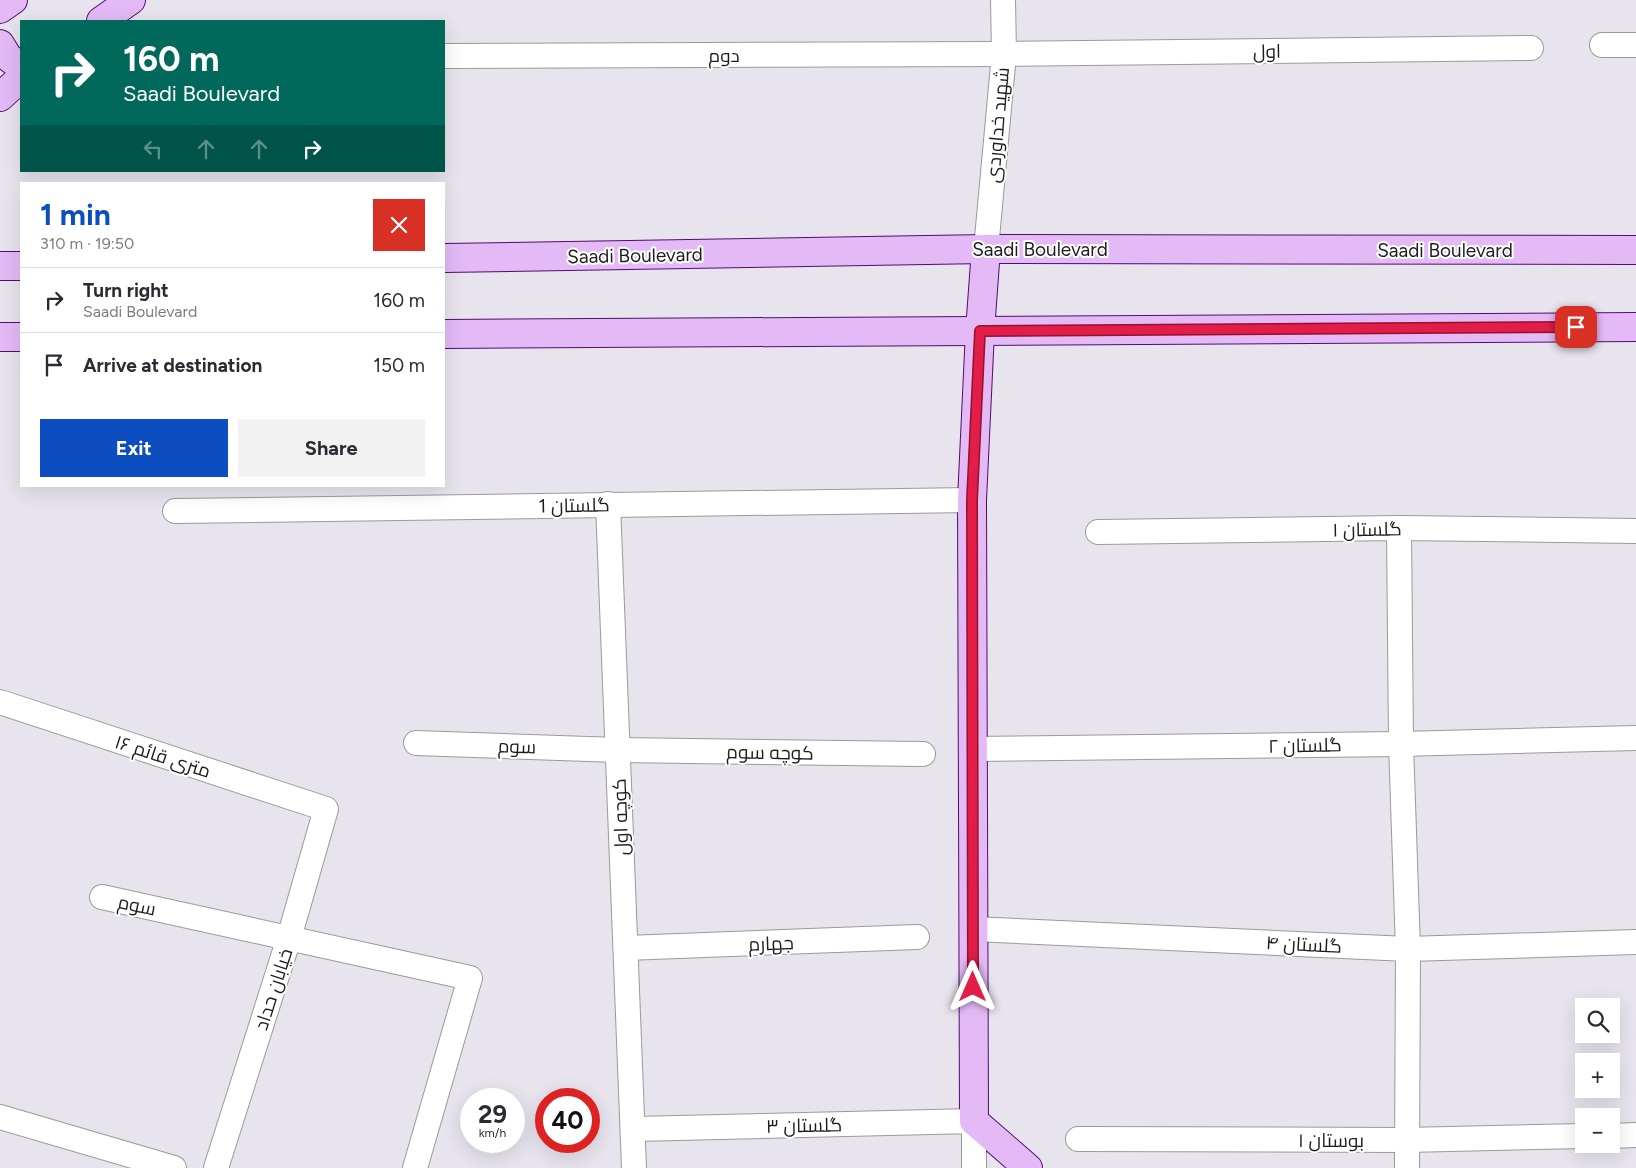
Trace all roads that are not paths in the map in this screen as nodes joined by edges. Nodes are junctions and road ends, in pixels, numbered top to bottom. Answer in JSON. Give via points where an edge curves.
{"nodes":[{"id":1,"x":131,"y":0,"type":"edge"},
{"id":2,"x":1003,"y":0,"type":"edge"},
{"id":3,"x":102,"y":20,"type":"edge"},
{"id":4,"x":0,"y":44,"type":"edge"},
{"id":5,"x":1602,"y":45,"type":"dead end"},
{"id":6,"x":1636,"y":45,"type":"edge"},
{"id":7,"x":1531,"y":48,"type":"dead end"},
{"id":8,"x":1004,"y":54,"type":"junction"},
{"id":9,"x":445,"y":56,"type":"edge"},
{"id":10,"x":20,"y":66,"type":"edge"},
{"id":11,"x":20,"y":79,"type":"edge"},
{"id":12,"x":0,"y":97,"type":"edge"},
{"id":13,"x":986,"y":249,"type":"junction"},
{"id":14,"x":1636,"y":250,"type":"edge"},
{"id":15,"x":445,"y":258,"type":"edge"},
{"id":16,"x":0,"y":266,"type":"edge"},
{"id":17,"x":20,"y":266,"type":"edge"},
{"id":18,"x":1636,"y":327,"type":"edge"},
{"id":19,"x":980,"y":331,"type":"junction"},
{"id":20,"x":445,"y":334,"type":"edge"},
{"id":21,"x":0,"y":337,"type":"edge"},
{"id":22,"x":20,"y":337,"type":"edge"},
{"id":23,"x":972,"y":500,"type":"junction"},
{"id":24,"x":608,"y":504,"type":"junction"},
{"id":25,"x":175,"y":511,"type":"dead end"},
{"id":26,"x":1399,"y":528,"type":"junction"},
{"id":27,"x":1636,"y":531,"type":"edge"},
{"id":28,"x":1098,"y":532,"type":"dead end"},
{"id":29,"x":0,"y":702,"type":"edge"},
{"id":30,"x":1636,"y":738,"type":"edge"},
{"id":31,"x":416,"y":743,"type":"dead end"},
{"id":32,"x":1400,"y":744,"type":"junction"},
{"id":33,"x":974,"y":748,"type":"junction"},
{"id":34,"x":618,"y":750,"type":"junction"},
{"id":35,"x":923,"y":754,"type":"dead end"},
{"id":36,"x":326,"y":809,"type":"joint"},
{"id":37,"x":102,"y":898,"type":"dead end"},
{"id":38,"x":973,"y":929,"type":"junction"},
{"id":39,"x":917,"y":937,"type":"dead end"},
{"id":40,"x":289,"y":938,"type":"junction"},
{"id":41,"x":1636,"y":942,"type":"edge"},
{"id":42,"x":626,"y":948,"type":"junction"},
{"id":43,"x":1408,"y":949,"type":"junction"},
{"id":44,"x":0,"y":1117,"type":"edge"},
{"id":45,"x":974,"y":1121,"type":"junction"},
{"id":46,"x":634,"y":1129,"type":"junction"},
{"id":47,"x":1575,"y":1136,"type":"edge"},
{"id":48,"x":1620,"y":1136,"type":"edge"},
{"id":49,"x":1636,"y":1136,"type":"edge"},
{"id":50,"x":1078,"y":1139,"type":"dead end"},
{"id":51,"x":1406,"y":1140,"type":"junction"},
{"id":52,"x":174,"y":1168,"type":"edge"},
{"id":53,"x":216,"y":1168,"type":"edge"},
{"id":54,"x":415,"y":1168,"type":"edge"},
{"id":55,"x":634,"y":1168,"type":"edge"},
{"id":56,"x":974,"y":1168,"type":"edge"},
{"id":57,"x":1028,"y":1168,"type":"edge"},
{"id":58,"x":1407,"y":1168,"type":"edge"}],
"edges":[{"from":1,"to":3,"type":"main road"},
{"from":2,"to":8,"type":"street","name":"شهید خداوردی"},
{"from":4,"to":10,"type":"main road","via":[[8,57]]},
{"from":5,"to":6,"type":"street"},
{"from":7,"to":8,"type":"street","name":"اول"},
{"from":8,"to":9,"type":"street","name":"دوم"},
{"from":8,"to":13,"type":"street","name":"شهید خداوردی"},
{"from":11,"to":12,"type":"main road"},
{"from":13,"to":14,"type":"main road","name":"Saadi Boulevard"},
{"from":13,"to":15,"type":"main road","name":"Saadi Boulevard"},
{"from":13,"to":19,"type":"main road"},
{"from":16,"to":17,"type":"main road"},
{"from":18,"to":19,"type":"main road"},
{"from":19,"to":20,"type":"main road"},
{"from":19,"to":23,"type":"main road"},
{"from":21,"to":22,"type":"main road"},
{"from":23,"to":24,"type":"street","name":"گلستان 1"},
{"from":23,"to":33,"type":"main road"},
{"from":24,"to":25,"type":"street","name":"گلستان 1"},
{"from":24,"to":34,"type":"street","name":"کوچه اول"},
{"from":26,"to":27,"type":"street","name":"گلستان ۱"},
{"from":26,"to":28,"type":"street","name":"گلستان ۱"},
{"from":26,"to":32,"type":"street"},
{"from":29,"to":36,"type":"street","name":"۱۶ متری قائم"},
{"from":30,"to":32,"type":"street","name":"گلستان ۲"},
{"from":31,"to":34,"type":"street","name":"سوم"},
{"from":32,"to":33,"type":"street","name":"گلستان ۲"},
{"from":32,"to":43,"type":"street"},
{"from":33,"to":38,"type":"main road"},
{"from":34,"to":35,"type":"street","name":"کوچه سوم"},
{"from":34,"to":42,"type":"street","name":"کوچه اول"},
{"from":36,"to":40,"type":"street","name":"خیابان حداد"},
{"from":37,"to":40,"type":"street","name":"سوم"},
{"from":38,"to":43,"type":"street","name":"گلستان ۴"},
{"from":38,"to":45,"type":"main road"},
{"from":39,"to":42,"type":"street","name":"جهارم"},
{"from":40,"to":53,"type":"street","name":"خیابان حداد"},
{"from":40,"to":54,"type":"street","name":"سوم","via":[[470,978]]},
{"from":41,"to":43,"type":"street","name":"گلستان ۴"},
{"from":42,"to":46,"type":"street","name":"کوچه اول"},
{"from":43,"to":51,"type":"street"},
{"from":44,"to":52,"type":"street"},
{"from":45,"to":46,"type":"street","name":"گلستان ۳"},
{"from":45,"to":56,"type":"street"},
{"from":45,"to":57,"type":"main road"},
{"from":46,"to":55,"type":"street","name":"کوچه اول"},
{"from":47,"to":51,"type":"street","name":"بوستان ۱"},
{"from":48,"to":49,"type":"street"},
{"from":50,"to":51,"type":"street","name":"بوستان ۱"},
{"from":51,"to":58,"type":"street"}]}
